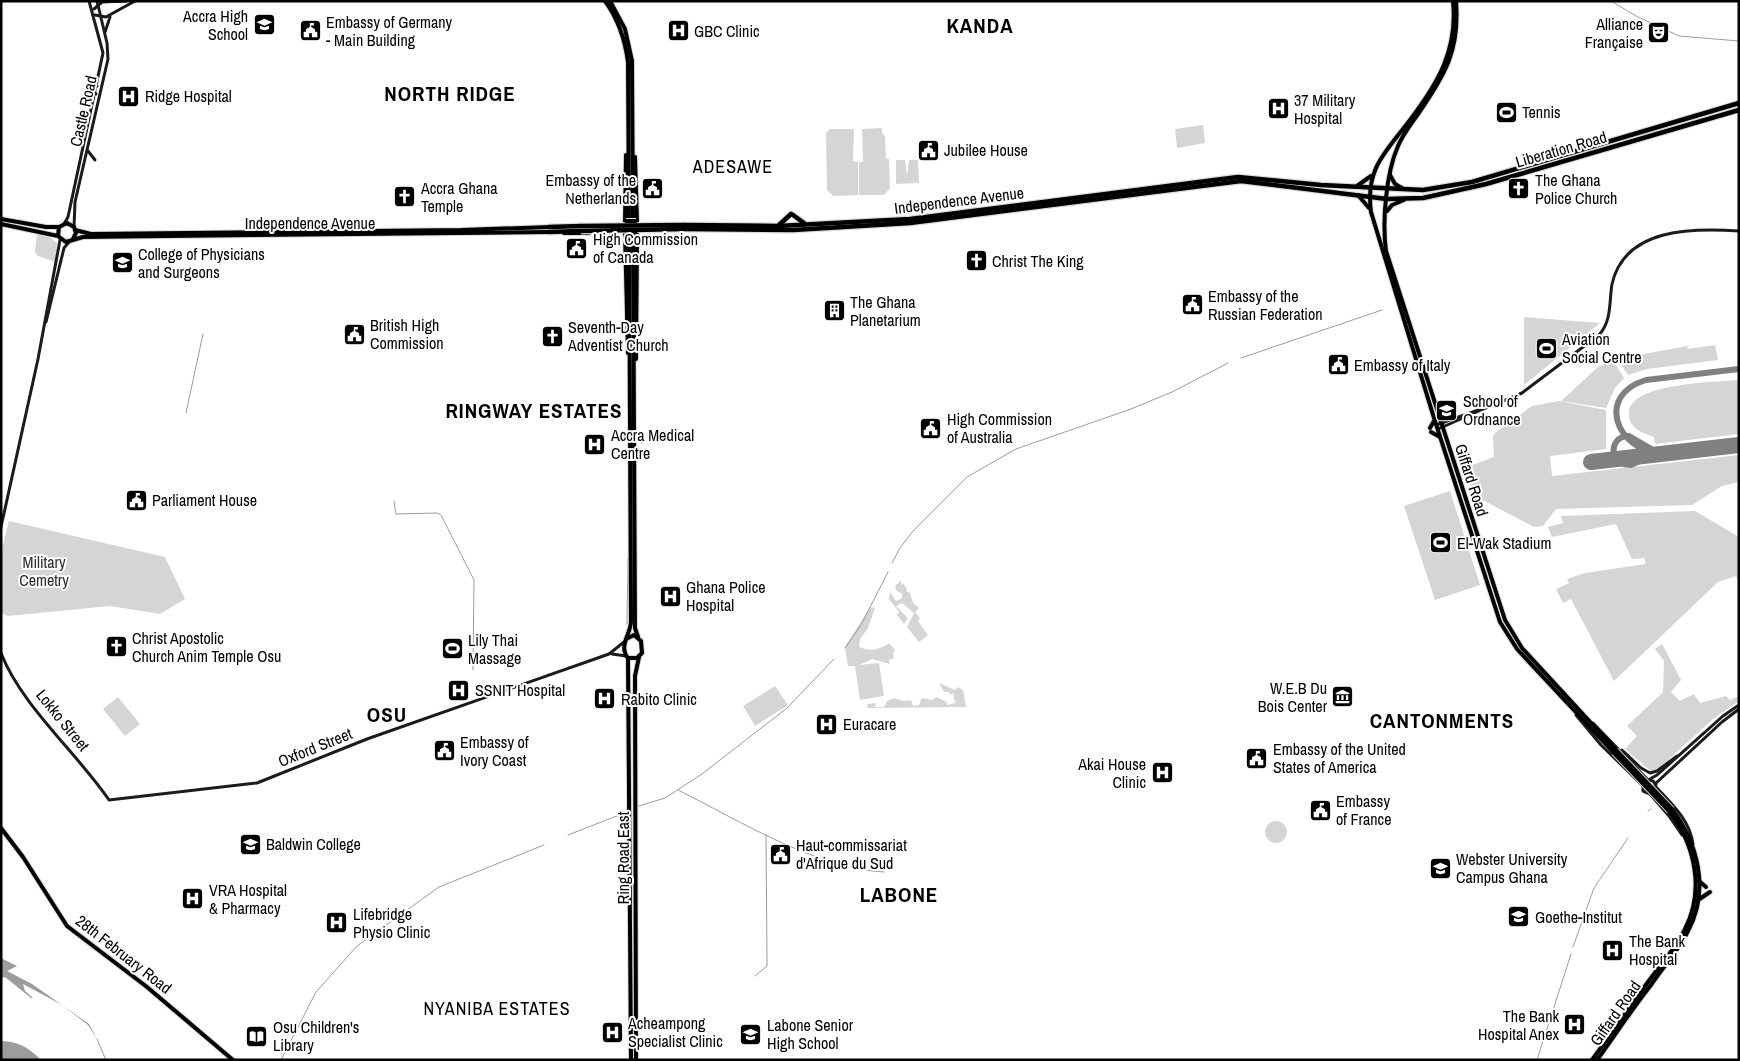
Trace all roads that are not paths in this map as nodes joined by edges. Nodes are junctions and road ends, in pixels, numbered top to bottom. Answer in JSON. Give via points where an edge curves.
{"nodes":[{"id":1,"x":91,"y":1,"type":"edge"},
{"id":2,"x":126,"y":1,"type":"edge"},
{"id":3,"x":135,"y":1,"type":"edge"},
{"id":4,"x":605,"y":1,"type":"edge"},
{"id":5,"x":610,"y":1,"type":"edge"},
{"id":6,"x":1455,"y":1,"type":"edge"},
{"id":7,"x":107,"y":2,"type":"edge"},
{"id":8,"x":97,"y":3,"type":"edge"},
{"id":9,"x":94,"y":9,"type":"junction"},
{"id":10,"x":95,"y":15,"type":"junction"},
{"id":11,"x":111,"y":15,"type":"junction"},
{"id":12,"x":100,"y":18,"type":"junction"},
{"id":13,"x":98,"y":26,"type":"junction"},
{"id":14,"x":105,"y":35,"type":"junction"},
{"id":15,"x":97,"y":86,"type":"junction"},
{"id":16,"x":96,"y":94,"type":"junction"},
{"id":17,"x":630,"y":96,"type":"junction"},
{"id":18,"x":1739,"y":103,"type":"edge"},
{"id":19,"x":1739,"y":110,"type":"edge"},
{"id":20,"x":630,"y":143,"type":"junction"},
{"id":21,"x":88,"y":148,"type":"junction"},
{"id":22,"x":84,"y":165,"type":"junction"},
{"id":23,"x":1374,"y":167,"type":"junction"},
{"id":24,"x":1390,"y":175,"type":"junction"},
{"id":25,"x":1357,"y":186,"type":"junction"},
{"id":26,"x":1370,"y":186,"type":"junction"},
{"id":27,"x":1388,"y":187,"type":"junction"},
{"id":28,"x":1404,"y":189,"type":"junction"},
{"id":29,"x":1358,"y":195,"type":"junction"},
{"id":30,"x":1369,"y":196,"type":"junction"},
{"id":31,"x":1387,"y":199,"type":"junction"},
{"id":32,"x":1404,"y":200,"type":"junction"},
{"id":33,"x":1371,"y":212,"type":"junction"},
{"id":34,"x":1386,"y":214,"type":"junction"},
{"id":35,"x":1,"y":219,"type":"edge"},
{"id":36,"x":637,"y":222,"type":"junction"},
{"id":37,"x":625,"y":223,"type":"junction"},
{"id":38,"x":1,"y":224,"type":"edge"},
{"id":39,"x":64,"y":224,"type":"junction"},
{"id":40,"x":805,"y":224,"type":"junction"},
{"id":41,"x":778,"y":226,"type":"junction"},
{"id":42,"x":59,"y":227,"type":"junction"},
{"id":43,"x":714,"y":227,"type":"junction"},
{"id":44,"x":74,"y":228,"type":"junction"},
{"id":45,"x":549,"y":229,"type":"junction"},
{"id":46,"x":1739,"y":231,"type":"edge"},
{"id":47,"x":625,"y":233,"type":"junction"},
{"id":48,"x":637,"y":233,"type":"junction"},
{"id":49,"x":59,"y":238,"type":"junction"},
{"id":50,"x":71,"y":241,"type":"junction"},
{"id":51,"x":45,"y":325,"type":"junction"},
{"id":52,"x":629,"y":360,"type":"junction"},
{"id":53,"x":634,"y":368,"type":"junction"},
{"id":54,"x":632,"y":413,"type":"junction"},
{"id":55,"x":1434,"y":418,"type":"junction"},
{"id":56,"x":1439,"y":426,"type":"junction"},
{"id":57,"x":634,"y":431,"type":"junction"},
{"id":58,"x":1440,"y":437,"type":"junction"},
{"id":59,"x":635,"y":448,"type":"junction"},
{"id":60,"x":632,"y":478,"type":"junction"},
{"id":61,"x":1,"y":527,"type":"edge"},
{"id":62,"x":633,"y":592,"type":"junction"},
{"id":63,"x":638,"y":637,"type":"junction"},
{"id":64,"x":625,"y":641,"type":"junction"},
{"id":65,"x":1,"y":653,"type":"edge"},
{"id":66,"x":609,"y":654,"type":"junction"},
{"id":67,"x":627,"y":657,"type":"junction"},
{"id":68,"x":639,"y":657,"type":"junction"},
{"id":69,"x":1739,"y":705,"type":"edge"},
{"id":70,"x":1739,"y":709,"type":"edge"},
{"id":71,"x":1574,"y":710,"type":"junction"},
{"id":72,"x":1616,"y":750,"type":"junction"},
{"id":73,"x":1680,"y":755,"type":"junction"},
{"id":74,"x":1648,"y":780,"type":"junction"},
{"id":75,"x":1642,"y":786,"type":"junction"},
{"id":76,"x":1656,"y":786,"type":"junction"},
{"id":77,"x":1650,"y":794,"type":"junction"},
{"id":78,"x":109,"y":800,"type":"joint"},
{"id":79,"x":1,"y":828,"type":"edge"},
{"id":80,"x":1691,"y":845,"type":"junction"},
{"id":81,"x":633,"y":853,"type":"junction"},
{"id":82,"x":1699,"y":881,"type":"junction"},
{"id":83,"x":1706,"y":887,"type":"dead end"},
{"id":84,"x":1710,"y":892,"type":"dead end"},
{"id":85,"x":1698,"y":900,"type":"junction"},
{"id":86,"x":233,"y":1060,"type":"edge"},
{"id":87,"x":631,"y":1060,"type":"edge"},
{"id":88,"x":636,"y":1060,"type":"edge"},
{"id":89,"x":1592,"y":1060,"type":"edge"},
{"id":90,"x":1597,"y":1060,"type":"edge"}],
"edges":[{"from":1,"to":9,"type":"main road"},
{"from":1,"to":13,"type":"main road","name":"Castle Road"},
{"from":2,"to":7,"type":"main road"},
{"from":3,"to":11,"type":"main road"},
{"from":4,"to":17,"type":"main road","via":[[626,46]]},
{"from":5,"to":17,"type":"main road","via":[[630,45]]},
{"from":6,"to":23,"type":"main road","via":[[1453,35],[1445,65],[1413,116]]},
{"from":6,"to":24,"type":"main road","name":"Giffard Road","via":[[1457,30],[1451,57],[1437,87],[1398,145]]},
{"from":7,"to":8,"type":"main road"},
{"from":7,"to":11,"type":"main road","via":[[113,7]]},
{"from":8,"to":9,"type":"main road"},
{"from":8,"to":12,"type":"main road","name":"Castle Road"},
{"from":9,"to":10,"type":"main road"},
{"from":10,"to":12,"type":"main road"},
{"from":10,"to":13,"type":"main road"},
{"from":11,"to":12,"type":"main road"},
{"from":11,"to":14,"type":"main road"},
{"from":12,"to":14,"type":"main road","name":"Castle Road"},
{"from":13,"to":15,"type":"main road","name":"Castle Road","via":[[103,53]]},
{"from":14,"to":21,"type":"main road","name":"Castle Road","via":[[107,62]]},
{"from":15,"to":16,"type":"main road","name":"Castle Road"},
{"from":15,"to":16,"type":"main road","via":[[90,88]]},
{"from":16,"to":39,"type":"main road","name":"Castle Road"},
{"from":17,"to":20,"type":"main road"},
{"from":18,"to":28,"type":"highway","name":"Liberation Road","via":[[1472,182],[1434,190]]},
{"from":19,"to":32,"type":"highway","name":"Liberation Road","via":[[1486,184]]},
{"from":20,"to":36,"type":"main road","via":[[636,169]]},
{"from":20,"to":37,"type":"main road","via":[[625,169]]},
{"from":20,"to":52,"type":"main road"},
{"from":20,"to":53,"type":"main road"},
{"from":21,"to":22,"type":"main road","name":"Castle Road"},
{"from":21,"to":22,"type":"main road","via":[[95,160]]},
{"from":22,"to":44,"type":"main road","name":"Castle Road","via":[[73,213]]},
{"from":23,"to":25,"type":"main road","via":[[1371,177]]},
{"from":23,"to":26,"type":"main road","name":"Giffard Road"},
{"from":24,"to":27,"type":"main road","name":"Giffard Road"},
{"from":24,"to":28,"type":"main road","via":[[1395,184]]},
{"from":25,"to":26,"type":"highway","name":"Independence Avenue"},
{"from":25,"to":40,"type":"highway","name":"Independence Avenue","via":[[1238,177],[910,219]]},
{"from":26,"to":27,"type":"highway","name":"Liberation Road"},
{"from":26,"to":30,"type":"main road","name":"Giffard Road"},
{"from":27,"to":28,"type":"highway","name":"Liberation Road"},
{"from":27,"to":31,"type":"main road","name":"Giffard Road"},
{"from":29,"to":30,"type":"highway","name":"Independence Avenue"},
{"from":29,"to":33,"type":"main road"},
{"from":29,"to":43,"type":"highway","name":"Independence Avenue","via":[[1241,181],[910,223],[793,230]]},
{"from":30,"to":31,"type":"highway","name":"Liberation Road"},
{"from":30,"to":33,"type":"main road","name":"Giffard Road"},
{"from":31,"to":32,"type":"highway","name":"Liberation Road"},
{"from":31,"to":34,"type":"main road","name":"Giffard Road"},
{"from":32,"to":34,"type":"main road","via":[[1392,205]]},
{"from":33,"to":55,"type":"main road","name":"Giffard Road"},
{"from":34,"to":56,"type":"main road","name":"Giffard Road","via":[[1384,234],[1389,261]]},
{"from":35,"to":42,"type":"main road"},
{"from":36,"to":37,"type":"main road","name":"Independence Avenue","bridge":true},
{"from":36,"to":43,"type":"highway","via":[[703,223]]},
{"from":36,"to":48,"type":"main road"},
{"from":37,"to":45,"type":"main road","name":"Independence Avenue","via":[[569,224]]},
{"from":37,"to":47,"type":"main road"},
{"from":38,"to":49,"type":"main road"},
{"from":39,"to":42,"type":"main road"},
{"from":39,"to":44,"type":"main road","name":"Independence Avenue"},
{"from":40,"to":41,"type":"highway","name":"Independence Avenue"},
{"from":40,"to":41,"type":"highway","via":[[792,215]]},
{"from":41,"to":43,"type":"highway","name":"Independence Avenue"},
{"from":42,"to":49,"type":"main road"},
{"from":43,"to":45,"type":"highway","name":"Independence Avenue","bridge":true},
{"from":43,"to":48,"type":"highway","via":[[702,231]]},
{"from":44,"to":45,"type":"main road","name":"Independence Avenue","via":[[92,234]]},
{"from":44,"to":50,"type":"main road"},
{"from":45,"to":47,"type":"main road","name":"Independence Avenue","via":[[568,234]]},
{"from":45,"to":50,"type":"main road","name":"Independence Avenue","via":[[166,236]]},
{"from":46,"to":56,"type":"main road","via":[[1691,230],[1642,243],[1628,255],[1615,275],[1607,322],[1599,335],[1522,392]]},
{"from":47,"to":48,"type":"main road","name":"Independence Avenue","bridge":true},
{"from":47,"to":52,"type":"main road","via":[[626,345]]},
{"from":48,"to":53,"type":"main road","via":[[638,349]]},
{"from":49,"to":50,"type":"main road","name":"Independence Avenue"},
{"from":49,"to":51,"type":"main road"},
{"from":50,"to":51,"type":"main road","via":[[64,248]]},
{"from":51,"to":61,"type":"main road"},
{"from":52,"to":54,"type":"main road"},
{"from":53,"to":54,"type":"main road"},
{"from":54,"to":57,"type":"main road"},
{"from":54,"to":60,"type":"main road"},
{"from":55,"to":56,"type":"main road","name":"Giffard Road"},
{"from":55,"to":58,"type":"main road","via":[[1430,430]]},
{"from":56,"to":58,"type":"main road","name":"Giffard Road"},
{"from":56,"to":72,"type":"main road","name":"Giffard Road","via":[[1505,620],[1522,648]]},
{"from":57,"to":59,"type":"main road"},
{"from":57,"to":59,"type":"main road","via":[[642,441]]},
{"from":58,"to":71,"type":"main road","name":"Giffard Road","via":[[1507,638]]},
{"from":59,"to":60,"type":"main road"},
{"from":60,"to":62,"type":"main road"},
{"from":62,"to":63,"type":"main road"},
{"from":62,"to":64,"type":"main road","via":[[631,625]]},
{"from":63,"to":64,"type":"main road","via":[[632,635]]},
{"from":63,"to":68,"type":"main road","via":[[643,648]]},
{"from":64,"to":66,"type":"main road","name":"Oxford Street"},
{"from":64,"to":67,"type":"main road"},
{"from":65,"to":78,"type":"main road","name":"Lokko Street","via":[[40,716],[92,775]]},
{"from":66,"to":67,"type":"main road","name":"Oxford Street"},
{"from":66,"to":78,"type":"main road","name":"Oxford Street","via":[[367,739],[257,783]]},
{"from":67,"to":68,"type":"main road","via":[[632,660]]},
{"from":67,"to":81,"type":"main road","name":"Ring Road East"},
{"from":68,"to":81,"type":"main road","name":"Ring Road East","via":[[635,676]]},
{"from":69,"to":73,"type":"main road"},
{"from":70,"to":76,"type":"main road"},
{"from":71,"to":72,"type":"main road","name":"Giffard Road"},
{"from":71,"to":75,"type":"main road","name":"Giffard Road","via":[[1596,739]]},
{"from":72,"to":73,"type":"main road","via":[[1650,772],[1657,771]]},
{"from":72,"to":74,"type":"main road","name":"Giffard Road"},
{"from":72,"to":80,"type":"main road","name":"Giffard Road","bridge":true,"via":[[1671,810]]},
{"from":73,"to":74,"type":"main road"},
{"from":74,"to":75,"type":"main road"},
{"from":74,"to":76,"type":"main road"},
{"from":75,"to":77,"type":"main road","name":"Giffard Road","via":[[1644,792]]},
{"from":76,"to":77,"type":"main road"},
{"from":76,"to":80,"type":"main road","name":"Giffard Road","via":[[1679,812],[1691,832]]},
{"from":77,"to":80,"type":"main road","name":"Giffard Road"},
{"from":79,"to":86,"type":"main road","name":"28th February Road","via":[[66,926],[147,987]]},
{"from":80,"to":82,"type":"main road","name":"Giffard Road"},
{"from":80,"to":89,"type":"main road","name":"Giffard Road","via":[[1696,889],[1686,928]]},
{"from":81,"to":87,"type":"main road","name":"Ring Road East"},
{"from":81,"to":88,"type":"main road","name":"Ring Road East"},
{"from":82,"to":83,"type":"main road"},
{"from":82,"to":85,"type":"main road","name":"Giffard Road"},
{"from":84,"to":85,"type":"main road"},
{"from":85,"to":90,"type":"main road","name":"Giffard Road","via":[[1690,930],[1682,943]]}]}
